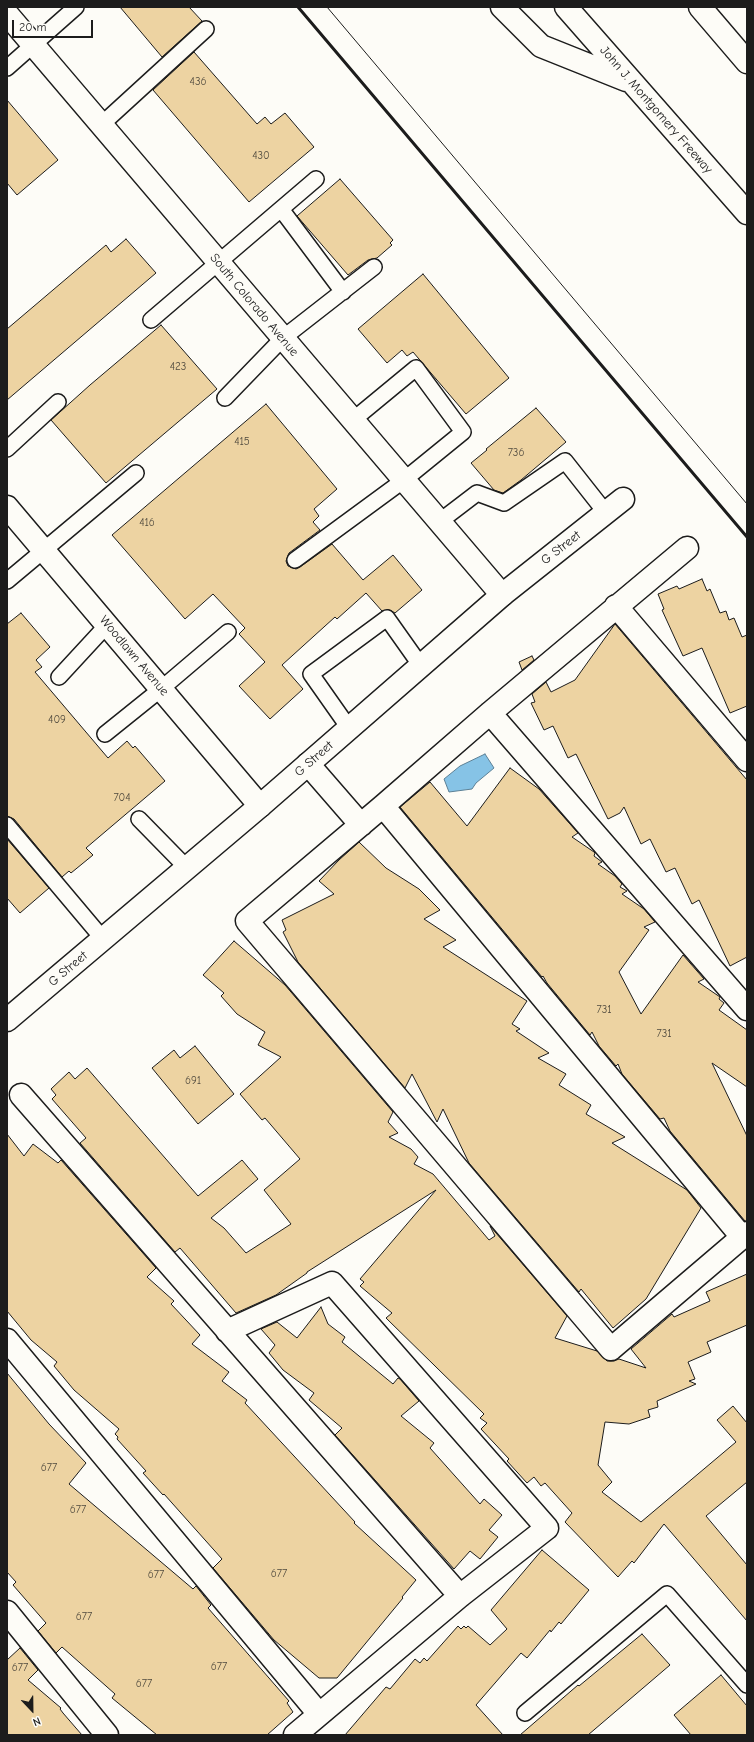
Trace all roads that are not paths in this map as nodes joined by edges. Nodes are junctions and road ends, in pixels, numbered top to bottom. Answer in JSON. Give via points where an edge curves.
{"nodes":[{"id":1,"x":76,"y":7,"type":"edge"},
{"id":2,"x":502,"y":7,"type":"edge"},
{"id":3,"x":566,"y":7,"type":"edge"},
{"id":4,"x":700,"y":7,"type":"edge"},
{"id":5,"x":7,"y":14,"type":"edge"},
{"id":6,"x":206,"y":28,"type":"dead end"},
{"id":7,"x":33,"y":46,"type":"junction"},
{"id":8,"x":747,"y":62,"type":"edge"},
{"id":9,"x":7,"y":68,"type":"edge"},
{"id":10,"x":629,"y":81,"type":"junction"},
{"id":11,"x":101,"y":125,"type":"junction"},
{"id":12,"x":316,"y":179,"type":"dead end"},
{"id":13,"x":281,"y":209,"type":"junction"},
{"id":14,"x":747,"y":213,"type":"edge"},
{"id":15,"x":218,"y":262,"type":"junction"},
{"id":16,"x":374,"y":268,"type":"dead end"},
{"id":17,"x":343,"y":292,"type":"junction"},
{"id":18,"x":151,"y":320,"type":"dead end"},
{"id":19,"x":283,"y":338,"type":"junction"},
{"id":20,"x":225,"y":398,"type":"dead end"},
{"id":21,"x":58,"y":402,"type":"dead end"},
{"id":22,"x":353,"y":420,"type":"junction"},
{"id":23,"x":7,"y":449,"type":"edge"},
{"id":24,"x":136,"y":473,"type":"dead end"},
{"id":25,"x":404,"y":480,"type":"junction"},
{"id":26,"x":623,"y":499,"type":"dead end"},
{"id":27,"x":7,"y":507,"type":"edge"},
{"id":28,"x":606,"y":513,"type":"junction"},
{"id":29,"x":439,"y":522,"type":"junction"},
{"id":30,"x":687,"y":548,"type":"dead end"},
{"id":31,"x":43,"y":549,"type":"junction"},
{"id":32,"x":295,"y":560,"type":"dead end"},
{"id":33,"x":7,"y":581,"type":"edge"},
{"id":34,"x":502,"y":595,"type":"junction"},
{"id":35,"x":616,"y":606,"type":"junction"},
{"id":36,"x":108,"y":625,"type":"junction"},
{"id":37,"x":228,"y":632,"type":"dead end"},
{"id":38,"x":421,"y":666,"type":"junction"},
{"id":39,"x":60,"y":677,"type":"dead end"},
{"id":40,"x":161,"y":689,"type":"junction"},
{"id":41,"x":490,"y":713,"type":"junction"},
{"id":42,"x":349,"y":728,"type":"junction"},
{"id":43,"x":105,"y":734,"type":"dead end"},
{"id":44,"x":747,"y":760,"type":"edge"},
{"id":45,"x":308,"y":764,"type":"junction"},
{"id":46,"x":260,"y":806,"type":"junction"},
{"id":47,"x":383,"y":806,"type":"junction"},
{"id":48,"x":139,"y":819,"type":"dead end"},
{"id":49,"x":7,"y":825,"type":"edge"},
{"id":50,"x":361,"y":825,"type":"junction"},
{"id":51,"x":186,"y":868,"type":"junction"},
{"id":52,"x":103,"y":939,"type":"junction"},
{"id":53,"x":747,"y":1009,"type":"edge"},
{"id":54,"x":7,"y":1020,"type":"edge"},
{"id":55,"x":21,"y":1095,"type":"dead end"},
{"id":56,"x":745,"y":1235,"type":"edge"},
{"id":57,"x":228,"y":1331,"type":"junction"},
{"id":58,"x":7,"y":1340,"type":"edge"},
{"id":59,"x":460,"y":1596,"type":"junction"},
{"id":60,"x":7,"y":1612,"type":"edge"},
{"id":61,"x":747,"y":1685,"type":"edge"},
{"id":62,"x":525,"y":1713,"type":"dead end"},
{"id":63,"x":319,"y":1714,"type":"junction"},
{"id":64,"x":107,"y":1735,"type":"edge"},
{"id":65,"x":295,"y":1735,"type":"edge"}],
"edges":[{"from":1,"to":7,"type":"lane"},
{"from":2,"to":10,"type":"main road","via":[[541,46]]},
{"from":3,"to":10,"type":"main road","name":"John J. Montgomery Freeway"},
{"from":4,"to":8,"type":"main road"},
{"from":5,"to":7,"type":"main road","name":"South Colorado Avenue"},
{"from":6,"to":11,"type":"lane"},
{"from":7,"to":9,"type":"lane"},
{"from":7,"to":11,"type":"main road","name":"South Colorado Avenue"},
{"from":10,"to":14,"type":"main road","name":"John J. Montgomery Freeway"},
{"from":11,"to":15,"type":"main road","name":"South Colorado Avenue"},
{"from":12,"to":13,"type":"lane"},
{"from":13,"to":15,"type":"lane"},
{"from":13,"to":17,"type":"lane"},
{"from":15,"to":18,"type":"lane"},
{"from":15,"to":19,"type":"main road","name":"South Colorado Avenue"},
{"from":16,"to":17,"type":"lane"},
{"from":17,"to":19,"type":"lane"},
{"from":19,"to":20,"type":"lane"},
{"from":19,"to":22,"type":"main road","name":"South Colorado Avenue"},
{"from":21,"to":23,"type":"lane"},
{"from":22,"to":25,"type":"main road","name":"South Colorado Avenue"},
{"from":22,"to":25,"type":"lane","via":[[416,368],[463,432]]},
{"from":24,"to":31,"type":"lane"},
{"from":25,"to":29,"type":"main road","name":"South Colorado Avenue"},
{"from":25,"to":32,"type":"lane"},
{"from":26,"to":28,"type":"main road","name":"G Street"},
{"from":27,"to":31,"type":"main road","name":"Woodlawn Avenue"},
{"from":28,"to":29,"type":"lane","via":[[565,462],[504,503],[477,493]]},
{"from":28,"to":34,"type":"main road","name":"G Street"},
{"from":29,"to":34,"type":"main road","name":"South Colorado Avenue"},
{"from":30,"to":35,"type":"main road"},
{"from":31,"to":33,"type":"lane"},
{"from":31,"to":36,"type":"main road","name":"Woodlawn Avenue"},
{"from":34,"to":38,"type":"main road","name":"G Street"},
{"from":35,"to":41,"type":"main road"},
{"from":35,"to":44,"type":"main road"},
{"from":36,"to":39,"type":"lane"},
{"from":36,"to":40,"type":"main road","name":"Woodlawn Avenue"},
{"from":37,"to":40,"type":"lane"},
{"from":38,"to":42,"type":"main road","name":"G Street"},
{"from":38,"to":42,"type":"lane","via":[[387,618],[311,674]]},
{"from":40,"to":43,"type":"lane"},
{"from":40,"to":46,"type":"main road","name":"Woodlawn Avenue"},
{"from":41,"to":47,"type":"main road"},
{"from":41,"to":53,"type":"main road"},
{"from":42,"to":45,"type":"main road","name":"G Street"},
{"from":45,"to":46,"type":"main road","name":"G Street"},
{"from":45,"to":50,"type":"main road"},
{"from":46,"to":51,"type":"main road","name":"G Street"},
{"from":47,"to":50,"type":"main road"},
{"from":47,"to":56,"type":"main road"},
{"from":48,"to":51,"type":"lane"},
{"from":49,"to":52,"type":"lane"},
{"from":50,"to":56,"type":"main road","via":[[247,921],[611,1349]]},
{"from":51,"to":52,"type":"main road","name":"G Street"},
{"from":52,"to":54,"type":"main road","name":"G Street"},
{"from":55,"to":57,"type":"main road"},
{"from":57,"to":59,"type":"main road"},
{"from":57,"to":59,"type":"main road","via":[[332,1283],[547,1528]]},
{"from":58,"to":63,"type":"main road"},
{"from":59,"to":63,"type":"main road"},
{"from":60,"to":64,"type":"main road"},
{"from":61,"to":62,"type":"lane","via":[[667,1594]]},
{"from":63,"to":65,"type":"main road"}]}
